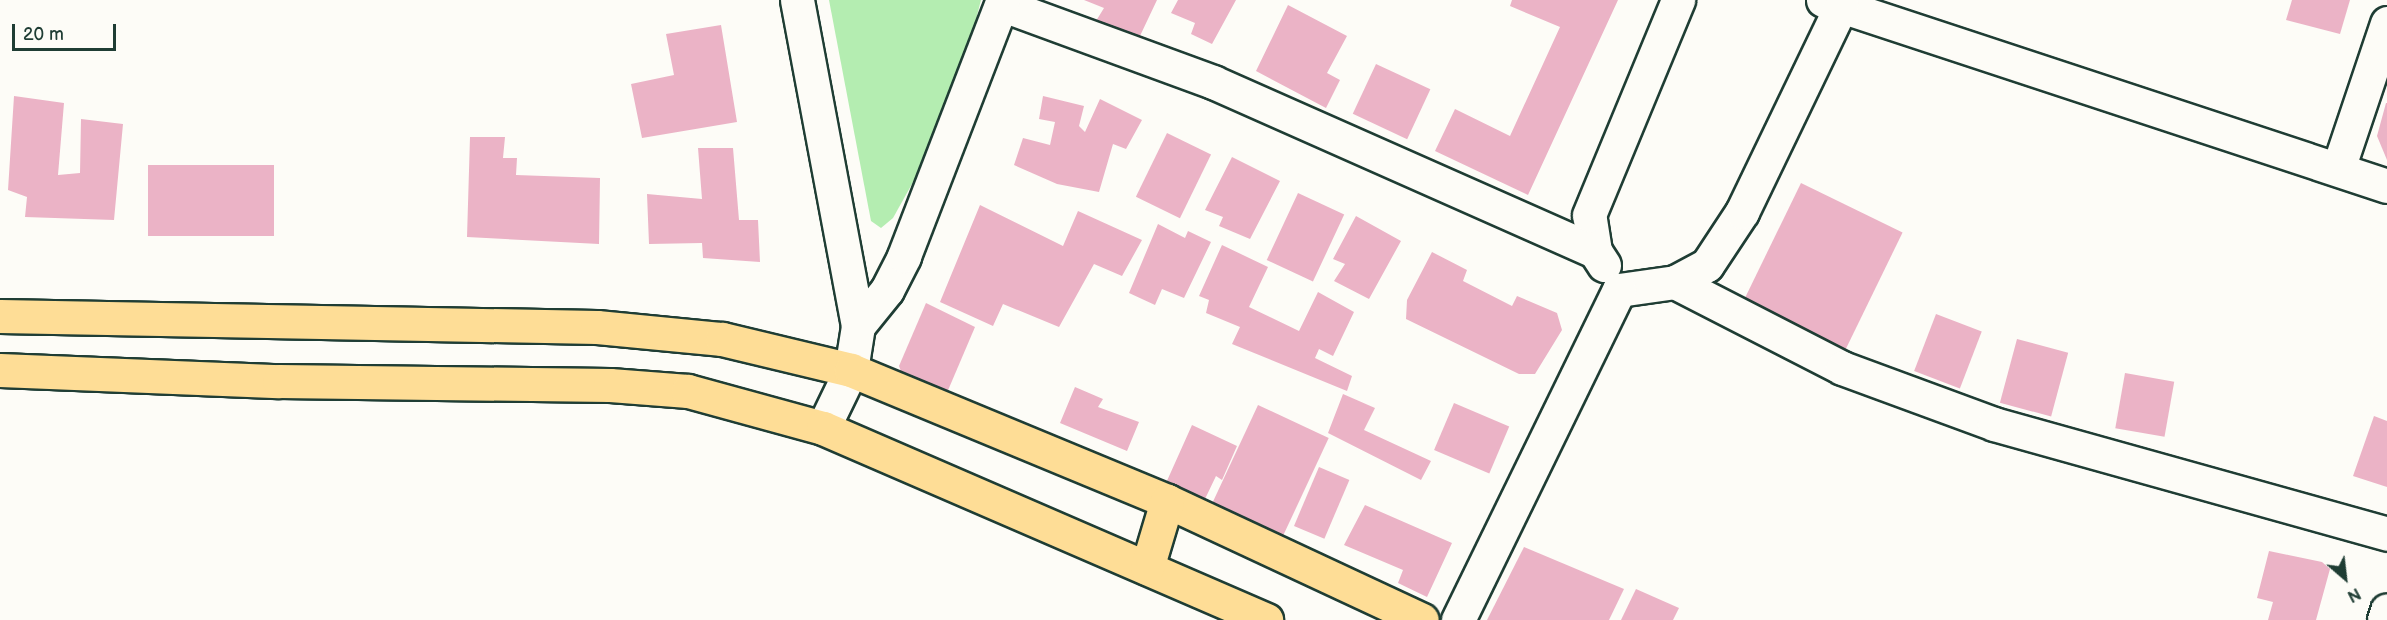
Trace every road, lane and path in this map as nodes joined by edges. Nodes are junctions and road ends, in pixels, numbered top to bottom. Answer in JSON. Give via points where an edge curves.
{"nodes":[{"id":1,"x":797,"y":0,"type":"edge"},
{"id":2,"x":1678,"y":0,"type":"edge"},
{"id":3,"x":1003,"y":3,"type":"edge"},
{"id":4,"x":1832,"y":3,"type":"edge"},
{"id":5,"x":2387,"y":24,"type":"edge"},
{"id":6,"x":2338,"y":169,"type":"junction"},
{"id":7,"x":2387,"y":186,"type":"edge"},
{"id":8,"x":1595,"y":251,"type":"junction"},
{"id":9,"x":1675,"y":282,"type":"junction"},
{"id":10,"x":1619,"y":290,"type":"junction"},
{"id":11,"x":0,"y":316,"type":"edge"},
{"id":12,"x":858,"y":326,"type":"junction"},
{"id":13,"x":0,"y":370,"type":"edge"},
{"id":14,"x":851,"y":370,"type":"junction"},
{"id":15,"x":824,"y":428,"type":"junction"},
{"id":16,"x":1167,"y":501,"type":"junction"},
{"id":17,"x":2387,"y":534,"type":"edge"},
{"id":18,"x":1147,"y":568,"type":"junction"},
{"id":19,"x":2387,"y":610,"type":"edge"},
{"id":20,"x":1266,"y":620,"type":"edge"},
{"id":21,"x":1422,"y":620,"type":"edge"},
{"id":22,"x":1458,"y":620,"type":"edge"},
{"id":23,"x":2384,"y":620,"type":"edge"}],
"edges":[{"from":1,"to":12,"type":"street"},
{"from":2,"to":8,"type":"street","via":[[1589,215]]},
{"from":3,"to":8,"type":"street","via":[[1212,82]]},
{"from":3,"to":12,"type":"street","via":[[904,256],[887,290]]},
{"from":4,"to":6,"type":"street"},
{"from":4,"to":9,"type":"street","via":[[1742,212],[1707,265]]},
{"from":5,"to":6,"type":"street"},
{"from":6,"to":7,"type":"street"},
{"from":8,"to":10,"type":"street"},
{"from":9,"to":10,"type":"street"},
{"from":9,"to":17,"type":"street","via":[[1842,368],[1994,424]]},
{"from":10,"to":22,"type":"street"},
{"from":11,"to":14,"type":"main road","via":[[597,327],[722,339]]},
{"from":12,"to":14,"type":"street"},
{"from":13,"to":15,"type":"main road","via":[[279,381],[621,386],[688,391]]},
{"from":14,"to":15,"type":"street"},
{"from":14,"to":16,"type":"main road"},
{"from":15,"to":18,"type":"main road"},
{"from":16,"to":18,"type":"main road"},
{"from":16,"to":21,"type":"main road"},
{"from":18,"to":20,"type":"main road"},
{"from":19,"to":23,"type":"street"}]}
